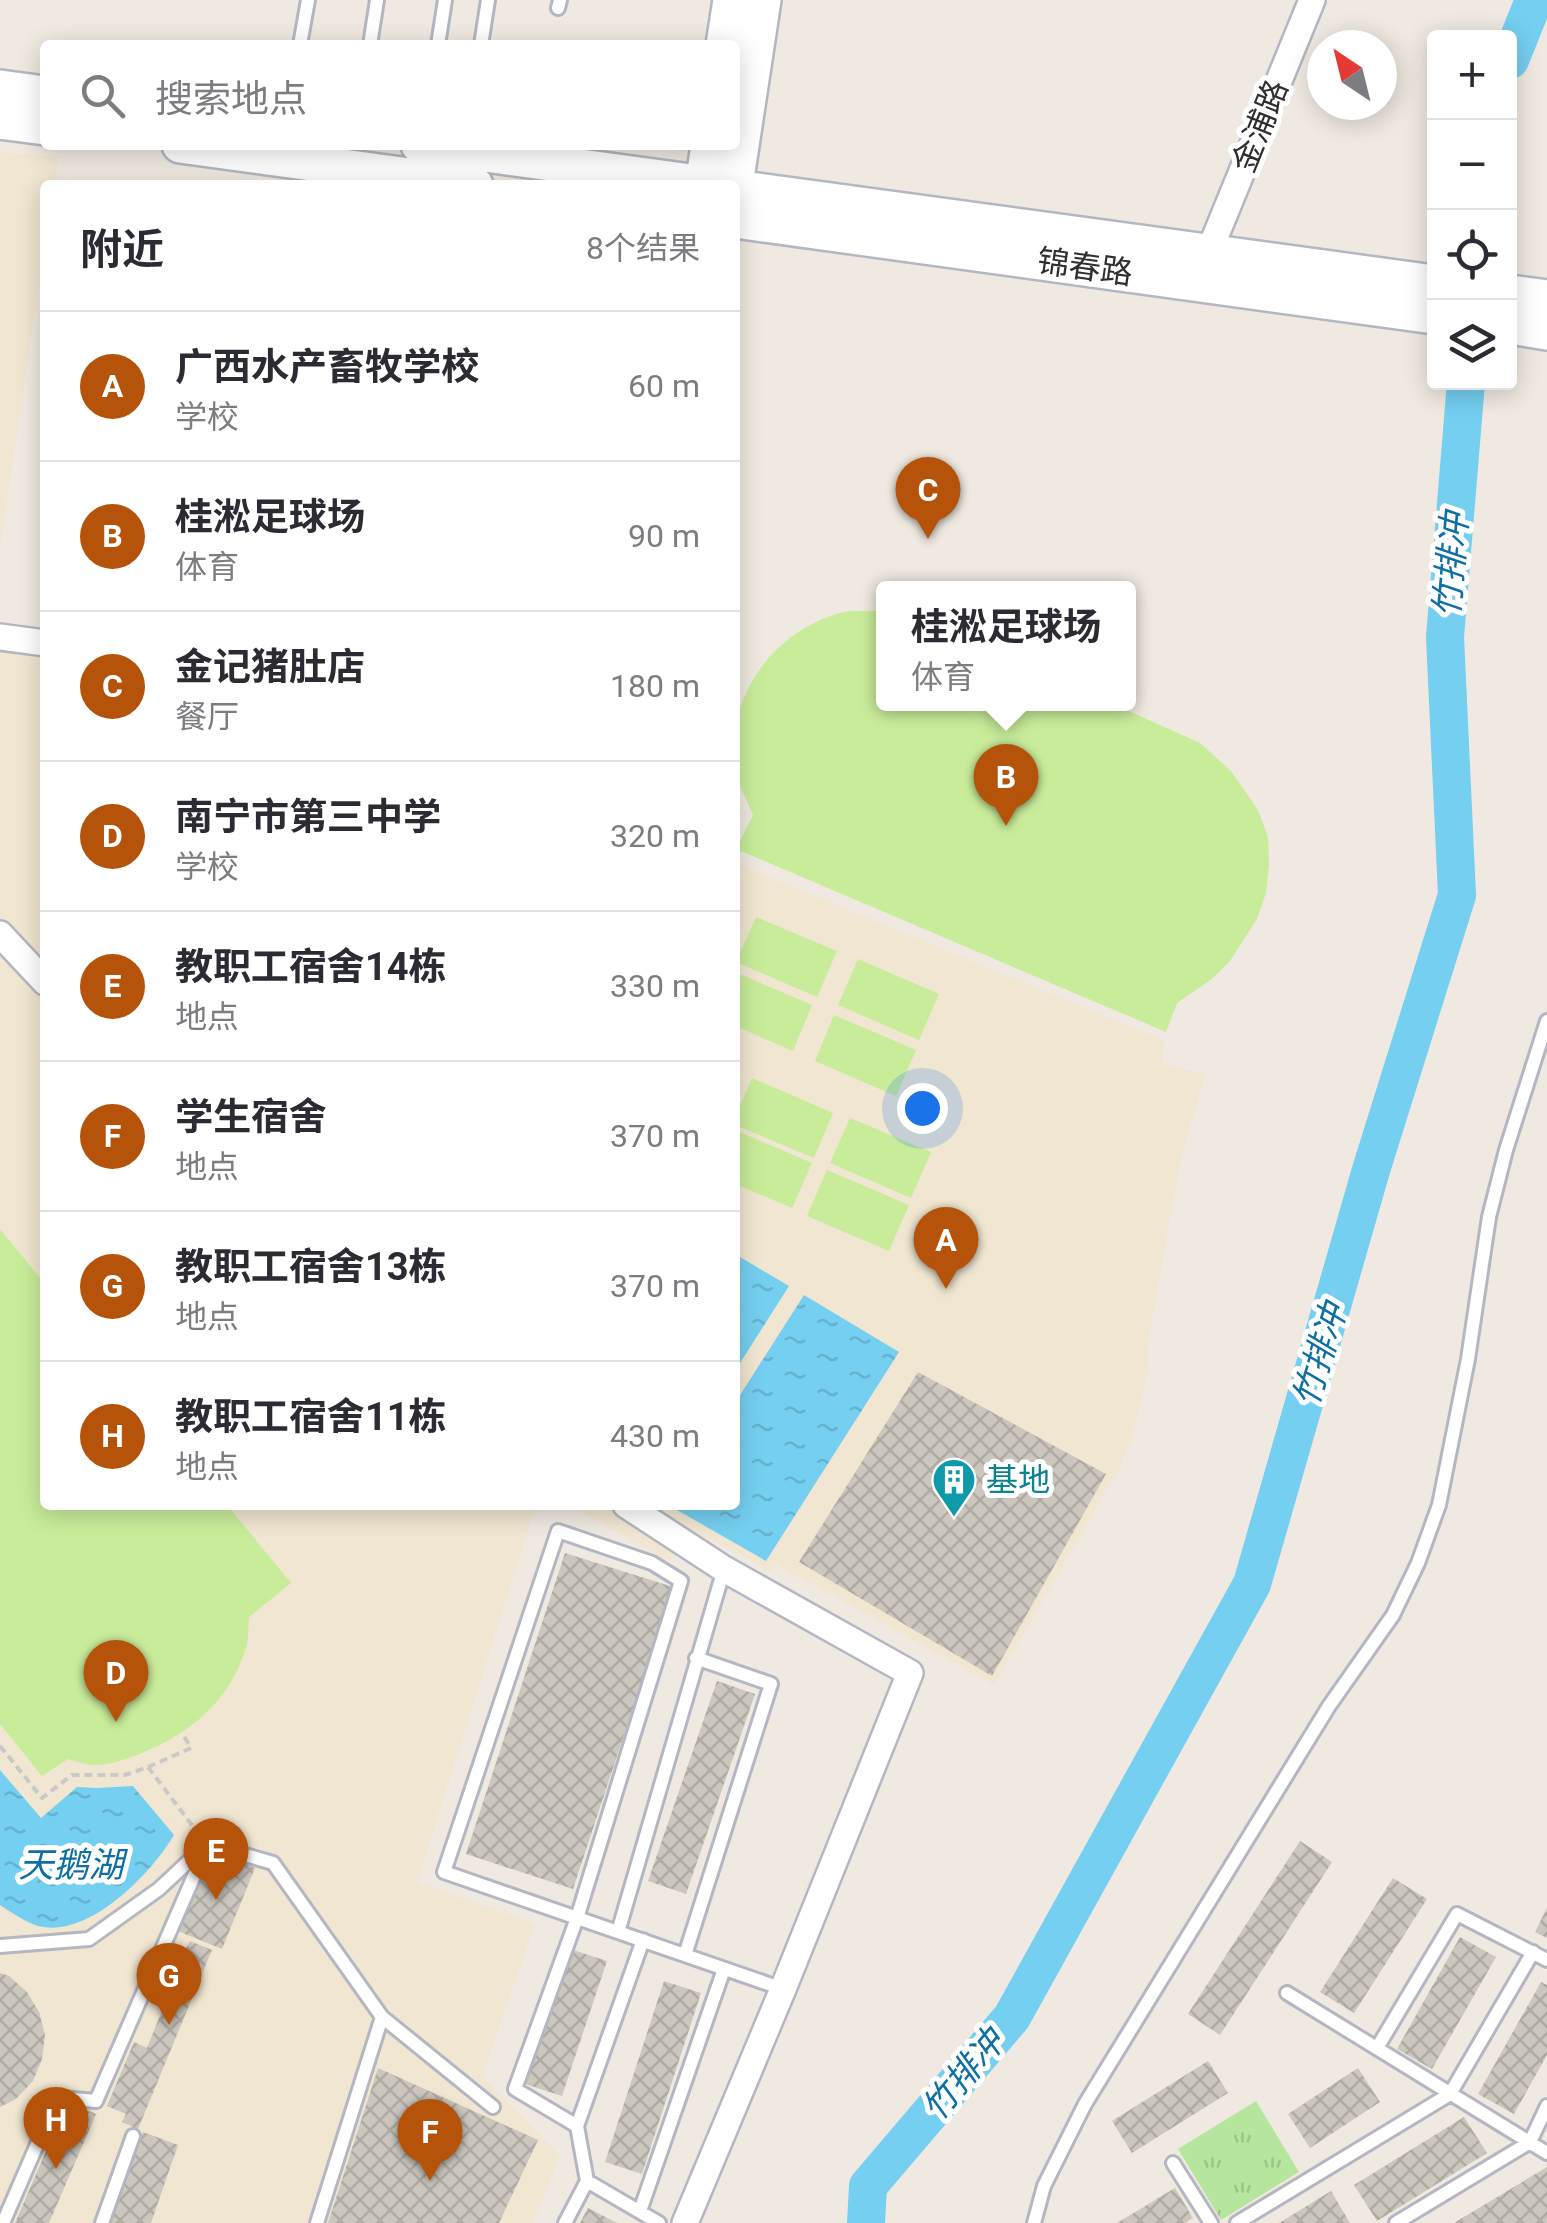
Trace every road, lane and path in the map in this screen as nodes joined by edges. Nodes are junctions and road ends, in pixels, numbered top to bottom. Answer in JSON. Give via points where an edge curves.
{"nodes":[{"id":1,"x":308,"y":0,"type":"edge"},
{"id":2,"x":377,"y":0,"type":"edge"},
{"id":3,"x":445,"y":0,"type":"edge"},
{"id":4,"x":488,"y":0,"type":"edge"},
{"id":5,"x":731,"y":0,"type":"edge"},
{"id":6,"x":762,"y":0,"type":"edge"},
{"id":7,"x":1312,"y":0,"type":"edge"},
{"id":8,"x":301,"y":40,"type":"edge"},
{"id":9,"x":371,"y":40,"type":"edge"},
{"id":10,"x":439,"y":40,"type":"edge"},
{"id":11,"x":482,"y":40,"type":"edge"},
{"id":12,"x":725,"y":40,"type":"edge"},
{"id":13,"x":0,"y":88,"type":"edge"},
{"id":14,"x":40,"y":93,"type":"edge"},
{"id":15,"x":0,"y":120,"type":"edge"},
{"id":16,"x":40,"y":126,"type":"edge"},
{"id":17,"x":217,"y":150,"type":"edge"},
{"id":18,"x":478,"y":150,"type":"edge"},
{"id":19,"x":708,"y":150,"type":"edge"},
{"id":20,"x":438,"y":180,"type":"edge"},
{"id":21,"x":677,"y":180,"type":"edge"},
{"id":22,"x":705,"y":180,"type":"edge"},
{"id":23,"x":736,"y":180,"type":"edge"},
{"id":24,"x":740,"y":187,"type":"edge"},
{"id":25,"x":740,"y":221,"type":"edge"},
{"id":26,"x":1208,"y":252,"type":"junction"},
{"id":27,"x":1297,"y":280,"type":"junction"},
{"id":28,"x":1427,"y":283,"type":"edge"},
{"id":29,"x":1517,"y":294,"type":"edge"},
{"id":30,"x":1547,"y":298,"type":"edge"},
{"id":31,"x":1427,"y":314,"type":"edge"},
{"id":32,"x":1517,"y":327,"type":"edge"},
{"id":33,"x":1547,"y":332,"type":"edge"},
{"id":34,"x":0,"y":637,"type":"edge"},
{"id":35,"x":40,"y":642,"type":"edge"},
{"id":36,"x":0,"y":934,"type":"edge"},
{"id":37,"x":40,"y":977,"type":"edge"},
{"id":38,"x":1547,"y":1021,"type":"edge"},
{"id":39,"x":634,"y":1510,"type":"edge"},
{"id":40,"x":724,"y":1569,"type":"junction"},
{"id":41,"x":696,"y":1658,"type":"junction"},
{"id":42,"x":182,"y":1733,"type":"dead end"},
{"id":43,"x":0,"y":1746,"type":"edge"},
{"id":44,"x":148,"y":1767,"type":"junction"},
{"id":45,"x":208,"y":1844,"type":"junction"},
{"id":46,"x":197,"y":1868,"type":"dead end"},
{"id":47,"x":577,"y":1918,"type":"junction"},
{"id":48,"x":618,"y":1932,"type":"junction"},
{"id":49,"x":642,"y":1940,"type":"junction"},
{"id":50,"x":0,"y":1946,"type":"edge"},
{"id":51,"x":1533,"y":1952,"type":"junction"},
{"id":52,"x":684,"y":1955,"type":"junction"},
{"id":53,"x":1547,"y":1960,"type":"edge"},
{"id":54,"x":724,"y":1968,"type":"junction"},
{"id":55,"x":783,"y":1989,"type":"junction"},
{"id":56,"x":1287,"y":1993,"type":"dead end"},
{"id":57,"x":382,"y":2017,"type":"junction"},
{"id":58,"x":1377,"y":2048,"type":"junction"},
{"id":59,"x":1450,"y":2094,"type":"junction"},
{"id":60,"x":1547,"y":2106,"type":"edge"},
{"id":61,"x":493,"y":2107,"type":"dead end"},
{"id":62,"x":577,"y":2126,"type":"junction"},
{"id":63,"x":133,"y":2136,"type":"dead end"},
{"id":64,"x":1530,"y":2142,"type":"junction"},
{"id":65,"x":1547,"y":2153,"type":"edge"},
{"id":66,"x":1173,"y":2163,"type":"dead end"},
{"id":67,"x":588,"y":2180,"type":"junction"},
{"id":68,"x":640,"y":2212,"type":"junction"},
{"id":69,"x":3,"y":2223,"type":"edge"},
{"id":70,"x":102,"y":2223,"type":"edge"},
{"id":71,"x":317,"y":2223,"type":"edge"},
{"id":72,"x":566,"y":2223,"type":"edge"},
{"id":73,"x":659,"y":2223,"type":"edge"},
{"id":74,"x":685,"y":2223,"type":"edge"},
{"id":75,"x":1034,"y":2223,"type":"edge"},
{"id":76,"x":1211,"y":2223,"type":"edge"},
{"id":77,"x":1237,"y":2223,"type":"edge"},
{"id":78,"x":1396,"y":2223,"type":"edge"}],
"edges":[{"from":1,"to":8,"type":"lane"},
{"from":2,"to":9,"type":"lane"},
{"from":3,"to":10,"type":"lane"},
{"from":4,"to":11,"type":"lane"},
{"from":5,"to":12,"type":"main road"},
{"from":6,"to":23,"type":"main road"},
{"from":7,"to":26,"type":"street","name":"金浦路"},
{"from":13,"to":14,"type":"main road"},
{"from":15,"to":16,"type":"main road"},
{"from":17,"to":20,"type":"main road"},
{"from":18,"to":21,"type":"main road"},
{"from":19,"to":22,"type":"main road"},
{"from":24,"to":26,"type":"main road","name":"锦春路"},
{"from":25,"to":27,"type":"main road","name":"锦春路"},
{"from":26,"to":27,"type":"main road","name":"锦春路"},
{"from":27,"to":28,"type":"main road","name":"锦春路"},
{"from":27,"to":31,"type":"main road","name":"锦春路"},
{"from":29,"to":30,"type":"main road"},
{"from":32,"to":33,"type":"main road"},
{"from":34,"to":35,"type":"street"},
{"from":36,"to":37,"type":"street"},
{"from":38,"to":75,"type":"lane","via":[[1489,1217],[1440,1505],[1418,1563],[1393,1615],[1329,1706],[1085,2104],[1044,2186]]},
{"from":39,"to":40,"type":"street"},
{"from":40,"to":41,"type":"lane"},
{"from":40,"to":55,"type":"street","via":[[910,1673]]},
{"from":41,"to":48,"type":"lane"},
{"from":41,"to":52,"type":"lane","via":[[771,1684]]},
{"from":42,"to":44,"type":"path","via":[[191,1748]]},
{"from":43,"to":44,"type":"path","via":[[42,1798],[72,1775],[125,1775]]},
{"from":44,"to":45,"type":"path"},
{"from":45,"to":50,"type":"lane","via":[[88,1939]]},
{"from":45,"to":57,"type":"lane","via":[[272,1863]]},
{"from":46,"to":69,"type":"lane","via":[[96,2101],[61,2098]]},
{"from":47,"to":47,"type":"lane","via":[[444,1872],[558,1531],[652,1563],[680,1580]]},
{"from":47,"to":48,"type":"lane"},
{"from":47,"to":62,"type":"lane","via":[[514,2088]]},
{"from":48,"to":49,"type":"lane"},
{"from":49,"to":52,"type":"lane"},
{"from":49,"to":62,"type":"lane"},
{"from":51,"to":53,"type":"lane"},
{"from":51,"to":58,"type":"lane","via":[[1456,1914]]},
{"from":51,"to":59,"type":"lane"},
{"from":52,"to":54,"type":"lane"},
{"from":54,"to":55,"type":"lane"},
{"from":54,"to":68,"type":"lane"},
{"from":55,"to":74,"type":"street"},
{"from":56,"to":58,"type":"lane"},
{"from":57,"to":61,"type":"lane"},
{"from":57,"to":71,"type":"lane"},
{"from":58,"to":59,"type":"lane"},
{"from":59,"to":64,"type":"lane"},
{"from":59,"to":77,"type":"lane"},
{"from":60,"to":64,"type":"lane"},
{"from":62,"to":67,"type":"lane"},
{"from":63,"to":70,"type":"lane"},
{"from":64,"to":65,"type":"lane"},
{"from":64,"to":78,"type":"lane"},
{"from":66,"to":76,"type":"lane"},
{"from":67,"to":68,"type":"lane"},
{"from":67,"to":72,"type":"lane"},
{"from":68,"to":73,"type":"lane"}]}
